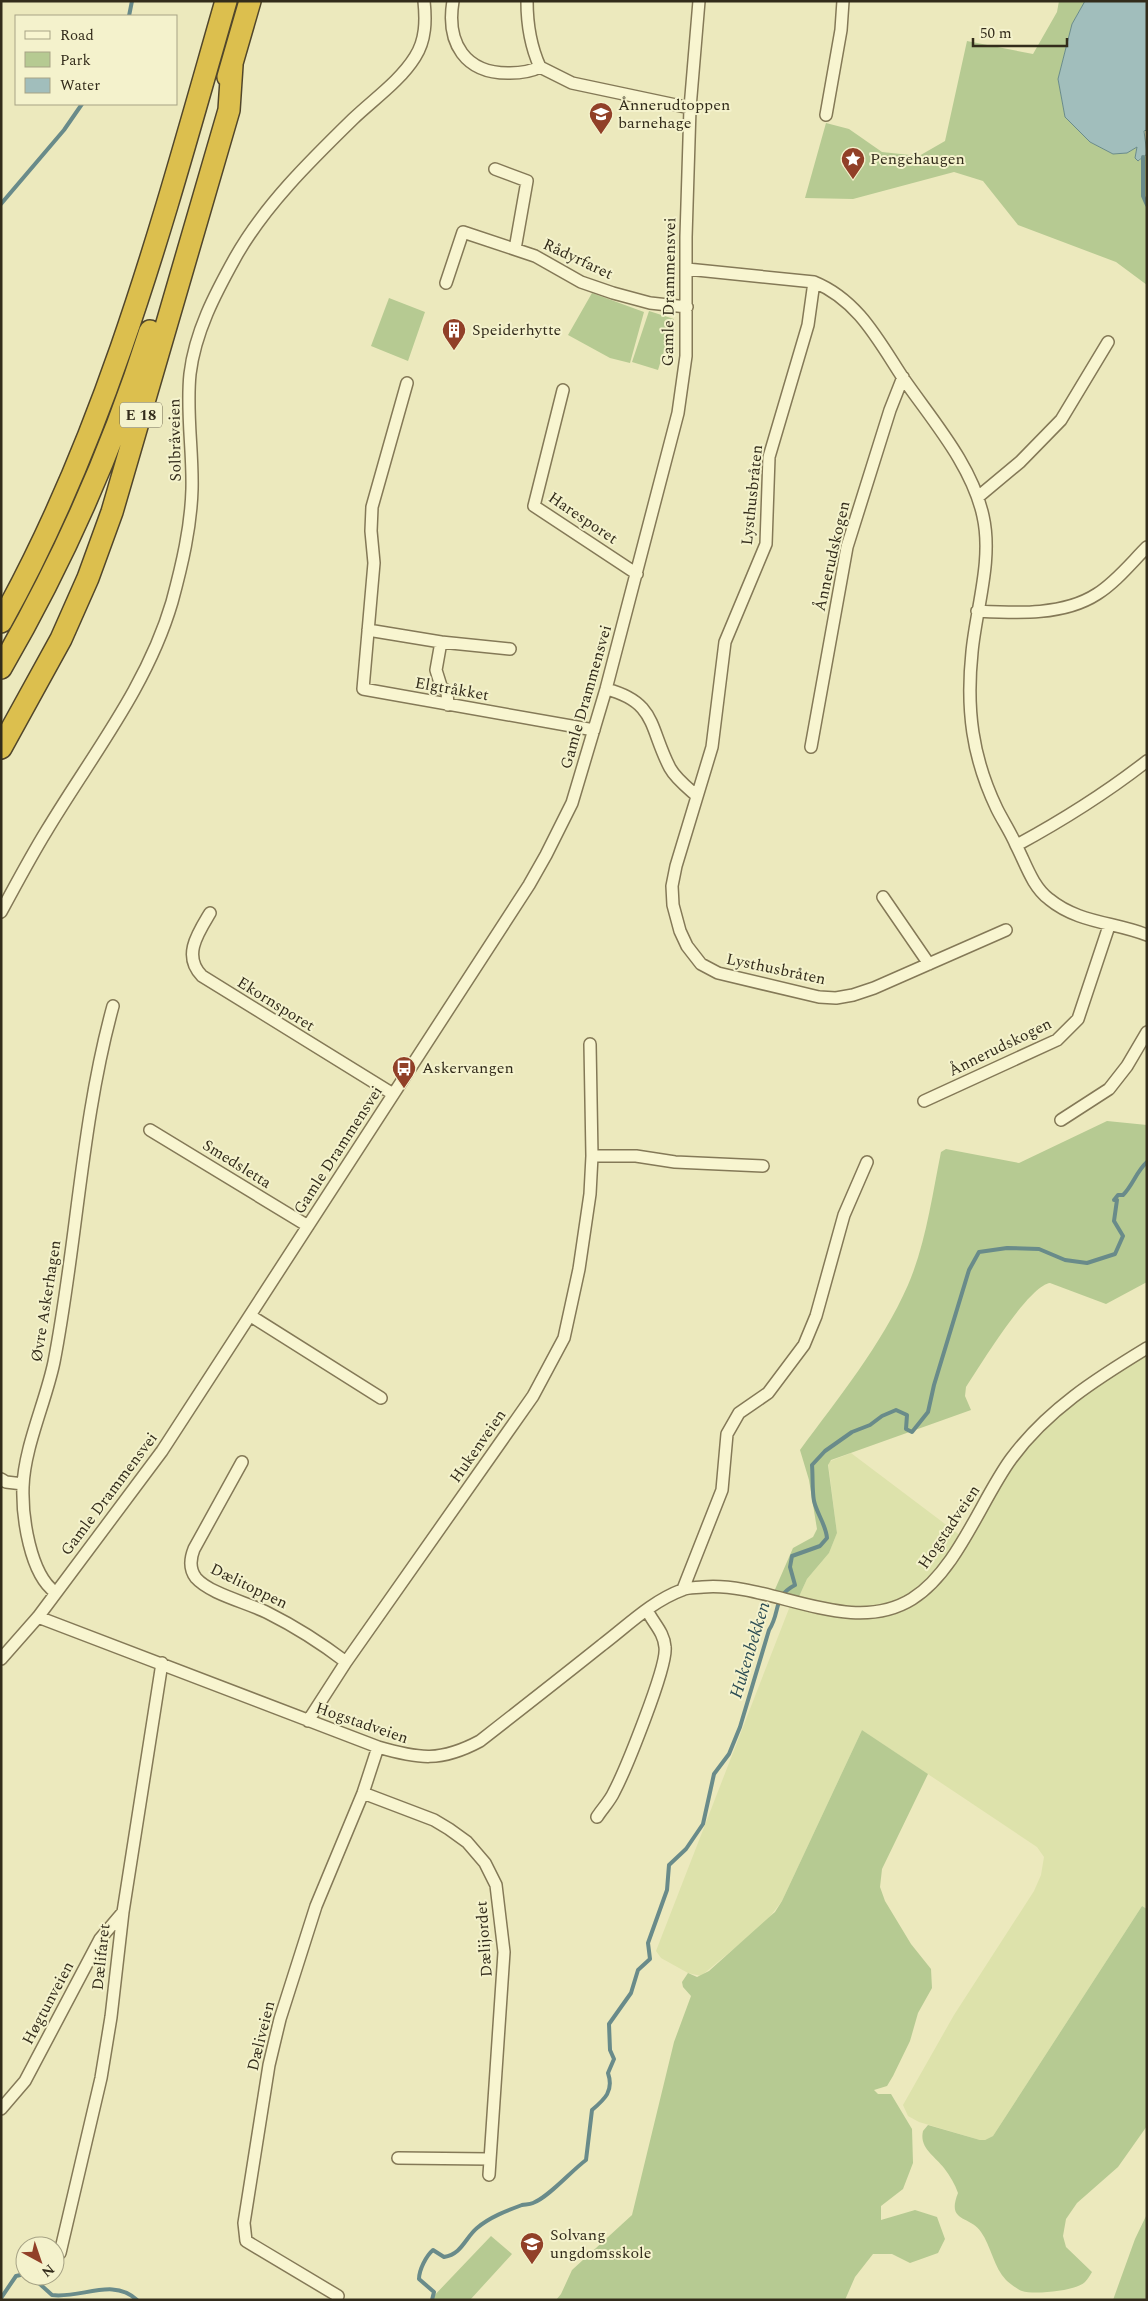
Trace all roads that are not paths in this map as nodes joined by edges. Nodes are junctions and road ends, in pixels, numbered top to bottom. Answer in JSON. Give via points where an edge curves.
{"nodes":[{"id":1,"x":211,"y":1,"type":"edge"},
{"id":2,"x":226,"y":1,"type":"edge"},
{"id":3,"x":250,"y":1,"type":"edge"},
{"id":4,"x":424,"y":1,"type":"edge"},
{"id":5,"x":453,"y":1,"type":"edge"},
{"id":6,"x":527,"y":1,"type":"edge"},
{"id":7,"x":699,"y":1,"type":"edge"},
{"id":8,"x":843,"y":1,"type":"edge"},
{"id":9,"x":232,"y":64,"type":"junction"},
{"id":10,"x":540,"y":67,"type":"junction"},
{"id":11,"x":196,"y":107,"type":"junction"},
{"id":12,"x":690,"y":108,"type":"junction"},
{"id":13,"x":826,"y":115,"type":"dead end"},
{"id":14,"x":495,"y":169,"type":"dead end"},
{"id":15,"x":515,"y":249,"type":"junction"},
{"id":16,"x":687,"y":269,"type":"junction"},
{"id":17,"x":814,"y":282,"type":"junction"},
{"id":18,"x":446,"y":283,"type":"dead end"},
{"id":19,"x":688,"y":307,"type":"junction"},
{"id":20,"x":1108,"y":342,"type":"dead end"},
{"id":21,"x":903,"y":378,"type":"junction"},
{"id":22,"x":407,"y":383,"type":"dead end"},
{"id":23,"x":564,"y":390,"type":"dead end"},
{"id":24,"x":978,"y":496,"type":"junction"},
{"id":25,"x":1147,"y":546,"type":"edge"},
{"id":26,"x":637,"y":574,"type":"junction"},
{"id":27,"x":977,"y":611,"type":"junction"},
{"id":28,"x":1,"y":622,"type":"edge"},
{"id":29,"x":368,"y":630,"type":"junction"},
{"id":30,"x":441,"y":642,"type":"junction"},
{"id":31,"x":510,"y":649,"type":"dead end"},
{"id":32,"x":1,"y":668,"type":"edge"},
{"id":33,"x":606,"y":689,"type":"junction"},
{"id":34,"x":448,"y":705,"type":"junction"},
{"id":35,"x":594,"y":730,"type":"junction"},
{"id":36,"x":811,"y":747,"type":"dead end"},
{"id":37,"x":1,"y":748,"type":"edge"},
{"id":38,"x":1147,"y":761,"type":"edge"},
{"id":39,"x":697,"y":796,"type":"junction"},
{"id":40,"x":1017,"y":845,"type":"junction"},
{"id":41,"x":883,"y":897,"type":"dead end"},
{"id":42,"x":1,"y":912,"type":"edge"},
{"id":43,"x":210,"y":914,"type":"dead end"},
{"id":44,"x":1108,"y":926,"type":"junction"},
{"id":45,"x":1006,"y":930,"type":"dead end"},
{"id":46,"x":1147,"y":935,"type":"edge"},
{"id":47,"x":929,"y":964,"type":"junction"},
{"id":48,"x":113,"y":1006,"type":"dead end"},
{"id":49,"x":1147,"y":1032,"type":"edge"},
{"id":50,"x":590,"y":1044,"type":"dead end"},
{"id":51,"x":394,"y":1094,"type":"junction"},
{"id":52,"x":924,"y":1101,"type":"dead end"},
{"id":53,"x":1061,"y":1120,"type":"dead end"},
{"id":54,"x":150,"y":1130,"type":"dead end"},
{"id":55,"x":592,"y":1156,"type":"junction"},
{"id":56,"x":867,"y":1162,"type":"dead end"},
{"id":57,"x":763,"y":1166,"type":"dead end"},
{"id":58,"x":308,"y":1226,"type":"junction"},
{"id":59,"x":251,"y":1316,"type":"junction"},
{"id":60,"x":1147,"y":1348,"type":"edge"},
{"id":61,"x":381,"y":1398,"type":"dead end"},
{"id":62,"x":242,"y":1462,"type":"dead end"},
{"id":63,"x":3,"y":1482,"type":"edge"},
{"id":64,"x":23,"y":1484,"type":"junction"},
{"id":65,"x":683,"y":1589,"type":"junction"},
{"id":66,"x":55,"y":1592,"type":"junction"},
{"id":67,"x":647,"y":1610,"type":"junction"},
{"id":68,"x":38,"y":1617,"type":"junction"},
{"id":69,"x":1,"y":1658,"type":"edge"},
{"id":70,"x":346,"y":1662,"type":"junction"},
{"id":71,"x":162,"y":1663,"type":"junction"},
{"id":72,"x":308,"y":1721,"type":"junction"},
{"id":73,"x":378,"y":1747,"type":"junction"},
{"id":74,"x":363,"y":1792,"type":"junction"},
{"id":75,"x":597,"y":1817,"type":"dead end"},
{"id":76,"x":122,"y":1912,"type":"junction"},
{"id":77,"x":1,"y":2109,"type":"edge"},
{"id":78,"x":398,"y":2158,"type":"dead end"},
{"id":79,"x":489,"y":2159,"type":"junction"},
{"id":80,"x":489,"y":2174,"type":"dead end"},
{"id":81,"x":64,"y":2236,"type":"edge"},
{"id":82,"x":338,"y":2296,"type":"dead end"}],
"edges":[{"from":1,"to":11,"type":"highway","number":"E 18","via":[[196,65]]},
{"from":2,"to":11,"type":"highway","number":"E 18"},
{"from":3,"to":9,"type":"highway","number":"E 18"},
{"from":4,"to":42,"type":"street","name":"Solbråveien","via":[[424,36],[417,55],[268,209],[243,244],[214,296],[195,348],[190,374],[190,518],[171,604],[141,680],[47,830]]},
{"from":5,"to":10,"type":"street","via":[[452,31],[465,59],[480,68],[502,73],[530,72]]},
{"from":6,"to":10,"type":"street","via":[[527,25]]},
{"from":7,"to":12,"type":"street","name":"Gamle Drammensvei"},
{"from":8,"to":13,"type":"street"},
{"from":9,"to":32,"type":"highway","number":"E 18","via":[[142,357],[108,450],[44,593]]},
{"from":9,"to":37,"type":"highway","number":"E 18","via":[[229,110],[112,512],[61,639]]},
{"from":10,"to":12,"type":"street","via":[[572,83]]},
{"from":11,"to":28,"type":"highway","number":"E 18","via":[[158,235],[98,412],[64,496]]},
{"from":12,"to":16,"type":"street","name":"Gamle Drammensvei"},
{"from":14,"to":15,"type":"street","via":[[526,181]]},
{"from":15,"to":18,"type":"street","name":"Rådyrfaret","via":[[463,232]]},
{"from":15,"to":19,"type":"street","name":"Rådyrfaret","via":[[535,256],[581,282],[613,293],[650,303]]},
{"from":16,"to":17,"type":"street"},
{"from":16,"to":19,"type":"street","name":"Gamle Drammensvei"},
{"from":17,"to":21,"type":"street","via":[[832,289],[857,310]]},
{"from":17,"to":39,"type":"street","name":"Lysthusbråten","via":[[808,325],[769,457],[766,544],[725,642],[712,747]]},
{"from":19,"to":26,"type":"street","name":"Gamle Drammensvei","via":[[686,356],[678,413]]},
{"from":20,"to":24,"type":"street","via":[[1060,420],[1020,462]]},
{"from":21,"to":24,"type":"street","via":[[944,437]]},
{"from":21,"to":36,"type":"street","name":"Ånnerudskogen","via":[[847,547]]},
{"from":22,"to":29,"type":"street","name":"Elgtråkket","via":[[372,507],[370,531],[374,563]]},
{"from":23,"to":26,"type":"street","name":"Haresporet","via":[[534,506]]},
{"from":24,"to":27,"type":"street","via":[[986,542]]},
{"from":25,"to":27,"type":"street","via":[[1108,586],[1095,596],[1077,603],[1026,613]]},
{"from":26,"to":33,"type":"street","name":"Gamle Drammensvei"},
{"from":27,"to":40,"type":"street","via":[[970,677],[970,727],[985,779]]},
{"from":29,"to":30,"type":"street"},
{"from":29,"to":34,"type":"street","name":"Elgtråkket","via":[[363,689]]},
{"from":30,"to":31,"type":"street"},
{"from":30,"to":34,"type":"street","via":[[436,670],[441,686],[447,692]]},
{"from":33,"to":35,"type":"street","name":"Gamle Drammensvei"},
{"from":33,"to":39,"type":"street","via":[[635,699],[647,713],[671,770]]},
{"from":34,"to":35,"type":"street","name":"Elgtråkket"},
{"from":35,"to":51,"type":"street","name":"Gamle Drammensvei","via":[[572,802],[546,855]]},
{"from":38,"to":40,"type":"street","via":[[1058,823]]},
{"from":39,"to":47,"type":"street","name":"Lysthusbråten","via":[[676,866],[673,904],[687,946],[709,970],[791,991],[836,998],[874,988]]},
{"from":40,"to":44,"type":"street","via":[[1035,883],[1049,899],[1078,916]]},
{"from":41,"to":47,"type":"street"},
{"from":43,"to":51,"type":"street","name":"Ekornsporet","via":[[197,933],[193,946],[192,957],[196,970],[202,976]]},
{"from":44,"to":46,"type":"street"},
{"from":44,"to":52,"type":"street","name":"Ånnerudskogen","via":[[1090,988],[1078,1019],[1068,1032]]},
{"from":45,"to":47,"type":"street","name":"Lysthusbråten"},
{"from":48,"to":64,"type":"street","name":"Øvre Askerhagen","via":[[90,1118],[54,1363]]},
{"from":49,"to":53,"type":"street","via":[[1109,1089]]},
{"from":50,"to":55,"type":"street","name":"Hukenveien"},
{"from":51,"to":58,"type":"street","name":"Gamle Drammensvei"},
{"from":54,"to":58,"type":"street","name":"Smedsletta"},
{"from":55,"to":57,"type":"street","via":[[636,1156],[675,1162]]},
{"from":55,"to":70,"type":"street","name":"Hukenveien","via":[[590,1194],[574,1293],[564,1338],[553,1362],[530,1401]]},
{"from":56,"to":65,"type":"street","via":[[844,1215],[816,1316],[804,1345],[768,1393],[733,1420],[724,1448],[722,1490]]},
{"from":58,"to":59,"type":"street","name":"Gamle Drammensvei"},
{"from":59,"to":61,"type":"street"},
{"from":59,"to":66,"type":"street","name":"Gamle Drammensvei","via":[[129,1498]]},
{"from":60,"to":65,"type":"street","name":"Hogstadveien","via":[[1082,1389],[1039,1425],[1010,1461],[978,1518],[935,1579],[912,1598],[888,1610],[868,1614],[824,1608],[732,1587]]},
{"from":62,"to":70,"type":"street","name":"Dælitoppen","via":[[194,1550],[193,1573],[204,1585],[280,1619]]},
{"from":63,"to":64,"type":"street"},
{"from":64,"to":66,"type":"street","name":"Øvre Askerhagen","via":[[24,1515],[33,1555],[40,1578]]},
{"from":65,"to":67,"type":"street","name":"Hogstadveien"},
{"from":66,"to":68,"type":"street","name":"Gamle Drammensvei"},
{"from":67,"to":73,"type":"street","name":"Hogstadveien","via":[[480,1742],[461,1752],[410,1757]]},
{"from":67,"to":75,"type":"street","via":[[662,1633],[666,1649],[663,1664],[628,1762],[614,1793]]},
{"from":68,"to":69,"type":"street","name":"Gamle Drammensvei"},
{"from":68,"to":71,"type":"street","name":"Hogstadveien"},
{"from":70,"to":72,"type":"street","name":"Hukenveien"},
{"from":71,"to":72,"type":"street","name":"Hogstadveien"},
{"from":71,"to":76,"type":"street","name":"Dælifaret"},
{"from":72,"to":73,"type":"street","name":"Hogstadveien"},
{"from":73,"to":74,"type":"street","name":"Dæliveien"},
{"from":74,"to":79,"type":"street","name":"Dælijordet","via":[[449,1829],[467,1842],[485,1863],[496,1885],[504,1961]]},
{"from":74,"to":82,"type":"street","name":"Dæliveien","via":[[316,1906],[280,2019],[269,2065],[244,2224],[246,2241]]},
{"from":76,"to":77,"type":"street","name":"Høgtunveien","via":[[100,1939],[24,2081]]},
{"from":76,"to":81,"type":"street","name":"Dælifaret","via":[[101,2078]]},
{"from":78,"to":79,"type":"street"},
{"from":79,"to":80,"type":"street","name":"Dælijordet"}]}
